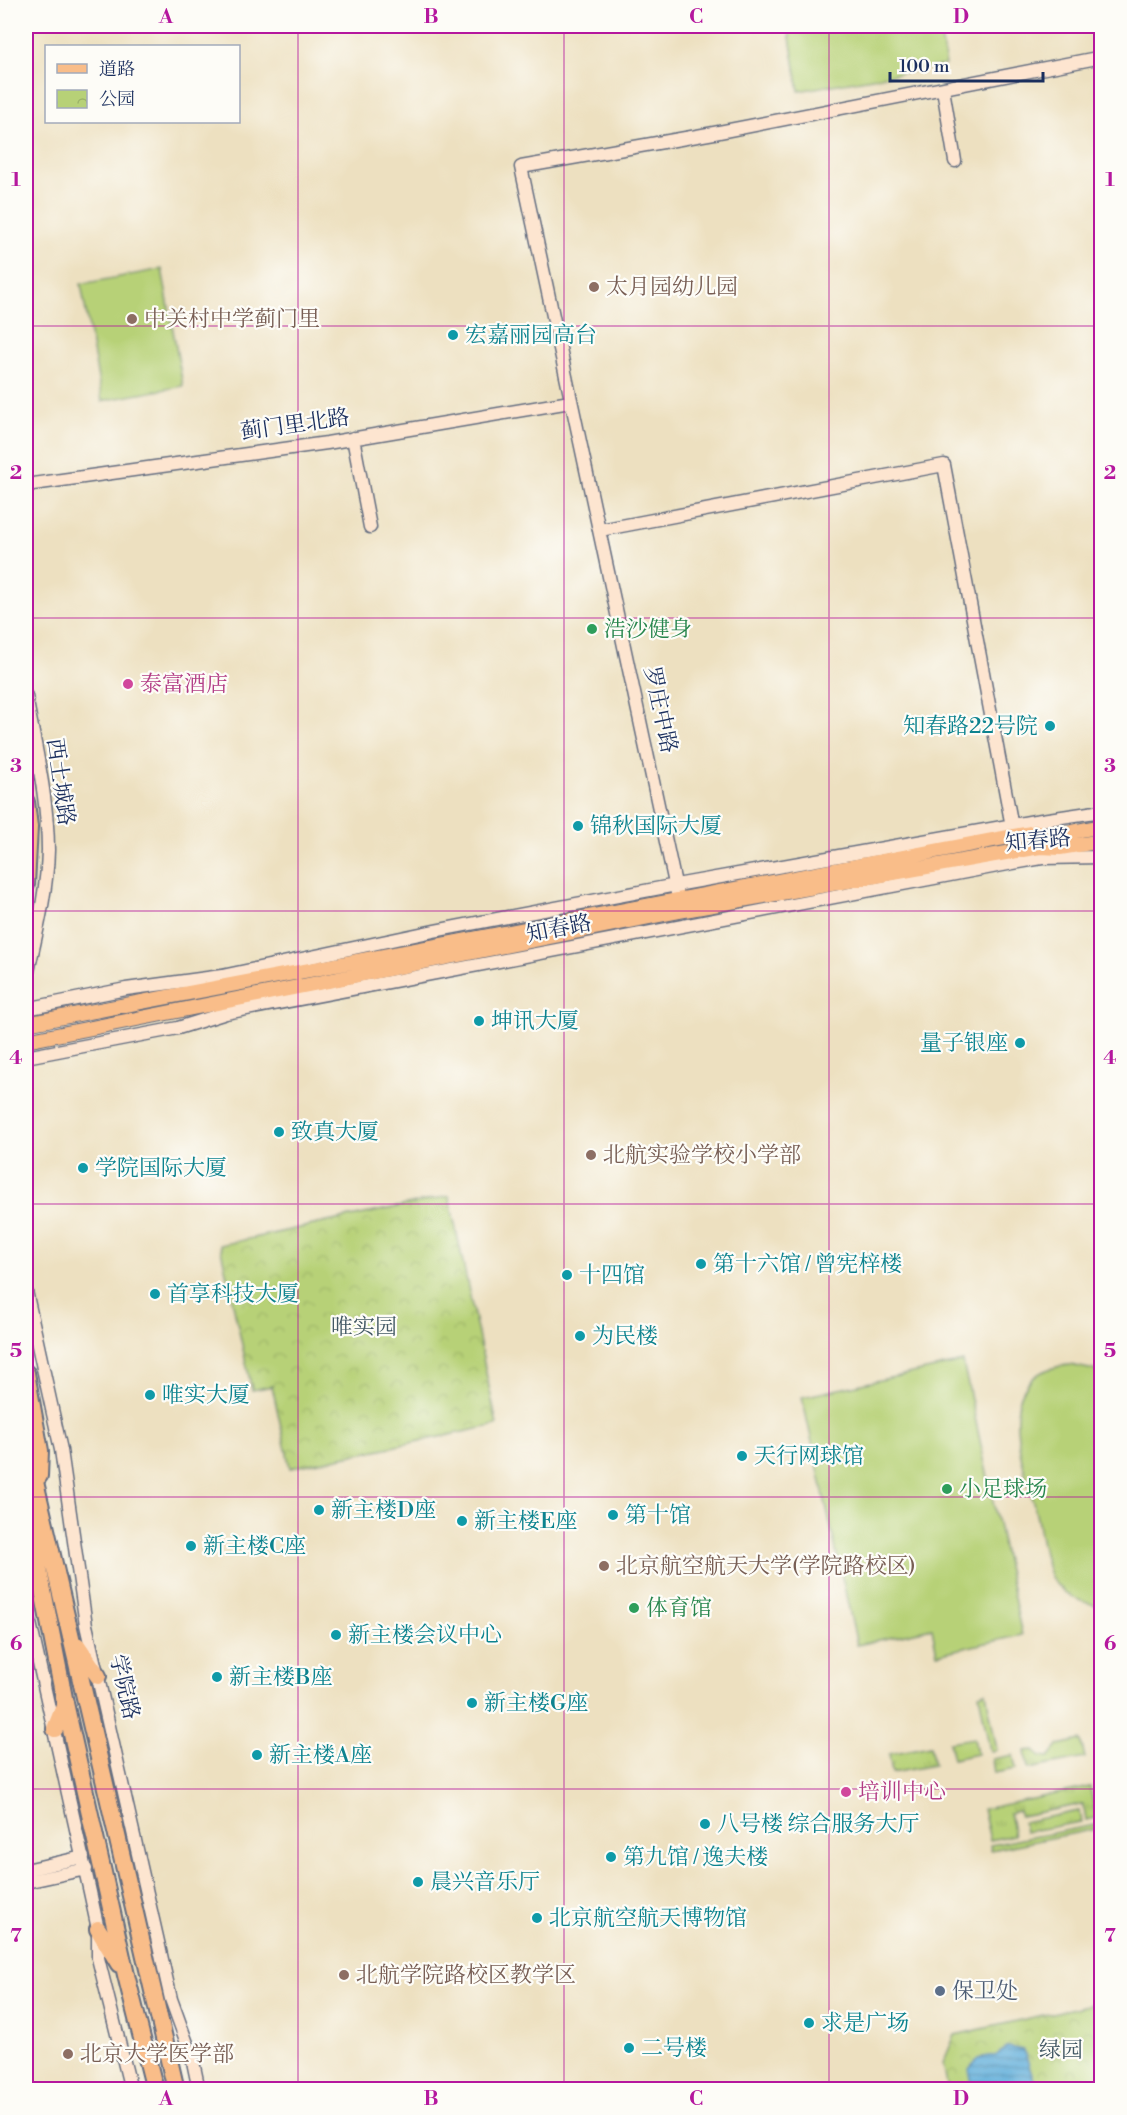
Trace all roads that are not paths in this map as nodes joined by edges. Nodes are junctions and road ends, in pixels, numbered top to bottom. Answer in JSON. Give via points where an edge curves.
{"nodes":[{"id":1,"x":1101,"y":57,"type":"edge"},
{"id":2,"x":943,"y":89,"type":"junction"},
{"id":3,"x":956,"y":161,"type":"dead end"},
{"id":4,"x":570,"y":402,"type":"junction"},
{"id":5,"x":353,"y":438,"type":"junction"},
{"id":6,"x":26,"y":485,"type":"edge"},
{"id":7,"x":370,"y":527,"type":"dead end"},
{"id":8,"x":600,"y":530,"type":"junction"},
{"id":9,"x":26,"y":696,"type":"edge"},
{"id":10,"x":26,"y":802,"type":"edge"},
{"id":11,"x":1101,"y":812,"type":"edge"},
{"id":12,"x":1101,"y":826,"type":"edge"},
{"id":13,"x":1013,"y":831,"type":"junction"},
{"id":14,"x":1101,"y":841,"type":"edge"},
{"id":15,"x":1101,"y":857,"type":"edge"},
{"id":16,"x":26,"y":885,"type":"edge"},
{"id":17,"x":678,"y":899,"type":"junction"},
{"id":18,"x":26,"y":981,"type":"edge"},
{"id":19,"x":26,"y":1009,"type":"edge"},
{"id":20,"x":26,"y":1024,"type":"edge"},
{"id":21,"x":26,"y":1041,"type":"edge"},
{"id":22,"x":26,"y":1057,"type":"edge"},
{"id":23,"x":26,"y":1291,"type":"edge"},
{"id":24,"x":26,"y":1373,"type":"edge"},
{"id":25,"x":26,"y":1443,"type":"edge"},
{"id":26,"x":32,"y":1506,"type":"edge"},
{"id":27,"x":28,"y":1531,"type":"edge"},
{"id":28,"x":26,"y":1605,"type":"edge"},
{"id":29,"x":73,"y":1637,"type":"junction"},
{"id":30,"x":98,"y":1676,"type":"junction"},
{"id":31,"x":65,"y":1703,"type":"junction"},
{"id":32,"x":55,"y":1729,"type":"junction"},
{"id":33,"x":84,"y":1863,"type":"junction"},
{"id":34,"x":26,"y":1870,"type":"edge"},
{"id":35,"x":26,"y":1882,"type":"edge"},
{"id":36,"x":98,"y":1929,"type":"junction"},
{"id":37,"x":126,"y":1976,"type":"junction"},
{"id":38,"x":131,"y":2090,"type":"edge"},
{"id":39,"x":155,"y":2090,"type":"edge"},
{"id":40,"x":176,"y":2090,"type":"edge"},
{"id":41,"x":200,"y":2090,"type":"edge"}],
"edges":[{"from":1,"to":2,"type":"street"},
{"from":2,"to":3,"type":"street"},
{"from":2,"to":4,"type":"street","name":"罗庄中路","via":[[521,167]]},
{"from":4,"to":5,"type":"street","name":"蓟门里北路"},
{"from":4,"to":8,"type":"street","name":"罗庄中路"},
{"from":5,"to":6,"type":"street","name":"蓟门里北路"},
{"from":5,"to":7,"type":"street"},
{"from":8,"to":13,"type":"street","via":[[944,465]]},
{"from":8,"to":17,"type":"street","name":"罗庄中路"},
{"from":9,"to":18,"type":"street","name":"西土城路","via":[[45,800],[48,851],[42,910]]},
{"from":10,"to":16,"type":"highway"},
{"from":11,"to":13,"type":"street","name":"知春路"},
{"from":12,"to":13,"type":"main road","name":"知春路","via":[[1051,836]]},
{"from":13,"to":17,"type":"main road","name":"知春路"},
{"from":14,"to":17,"type":"main road","name":"知春路"},
{"from":15,"to":22,"type":"street","name":"知春路","via":[[1042,858],[1008,864],[226,1013],[178,1028]]},
{"from":17,"to":19,"type":"street","name":"知春路","via":[[434,931],[222,976],[126,989]]},
{"from":17,"to":20,"type":"main road","name":"知春路"},
{"from":17,"to":21,"type":"main road","name":"知春路"},
{"from":23,"to":30,"type":"street","name":"学院路","via":[[61,1450],[77,1573]]},
{"from":24,"to":26,"type":"highway","via":[[40,1451]]},
{"from":25,"to":26,"type":"highway","name":"学院路"},
{"from":26,"to":27,"type":"highway","name":"学院路"},
{"from":26,"to":29,"type":"highway","name":"学院路"},
{"from":27,"to":31,"type":"highway","name":"学院路"},
{"from":28,"to":32,"type":"street"},
{"from":29,"to":30,"type":"highway"},
{"from":29,"to":40,"type":"highway","name":"学院路"},
{"from":30,"to":41,"type":"street","name":"学院路","via":[[171,1999]]},
{"from":31,"to":32,"type":"highway"},
{"from":31,"to":37,"type":"highway","name":"学院路"},
{"from":32,"to":33,"type":"street"},
{"from":33,"to":34,"type":"street"},
{"from":33,"to":35,"type":"street"},
{"from":33,"to":36,"type":"street"},
{"from":36,"to":37,"type":"highway"},
{"from":36,"to":38,"type":"street","via":[[98,1958]]},
{"from":37,"to":39,"type":"highway","name":"学院路"}]}
